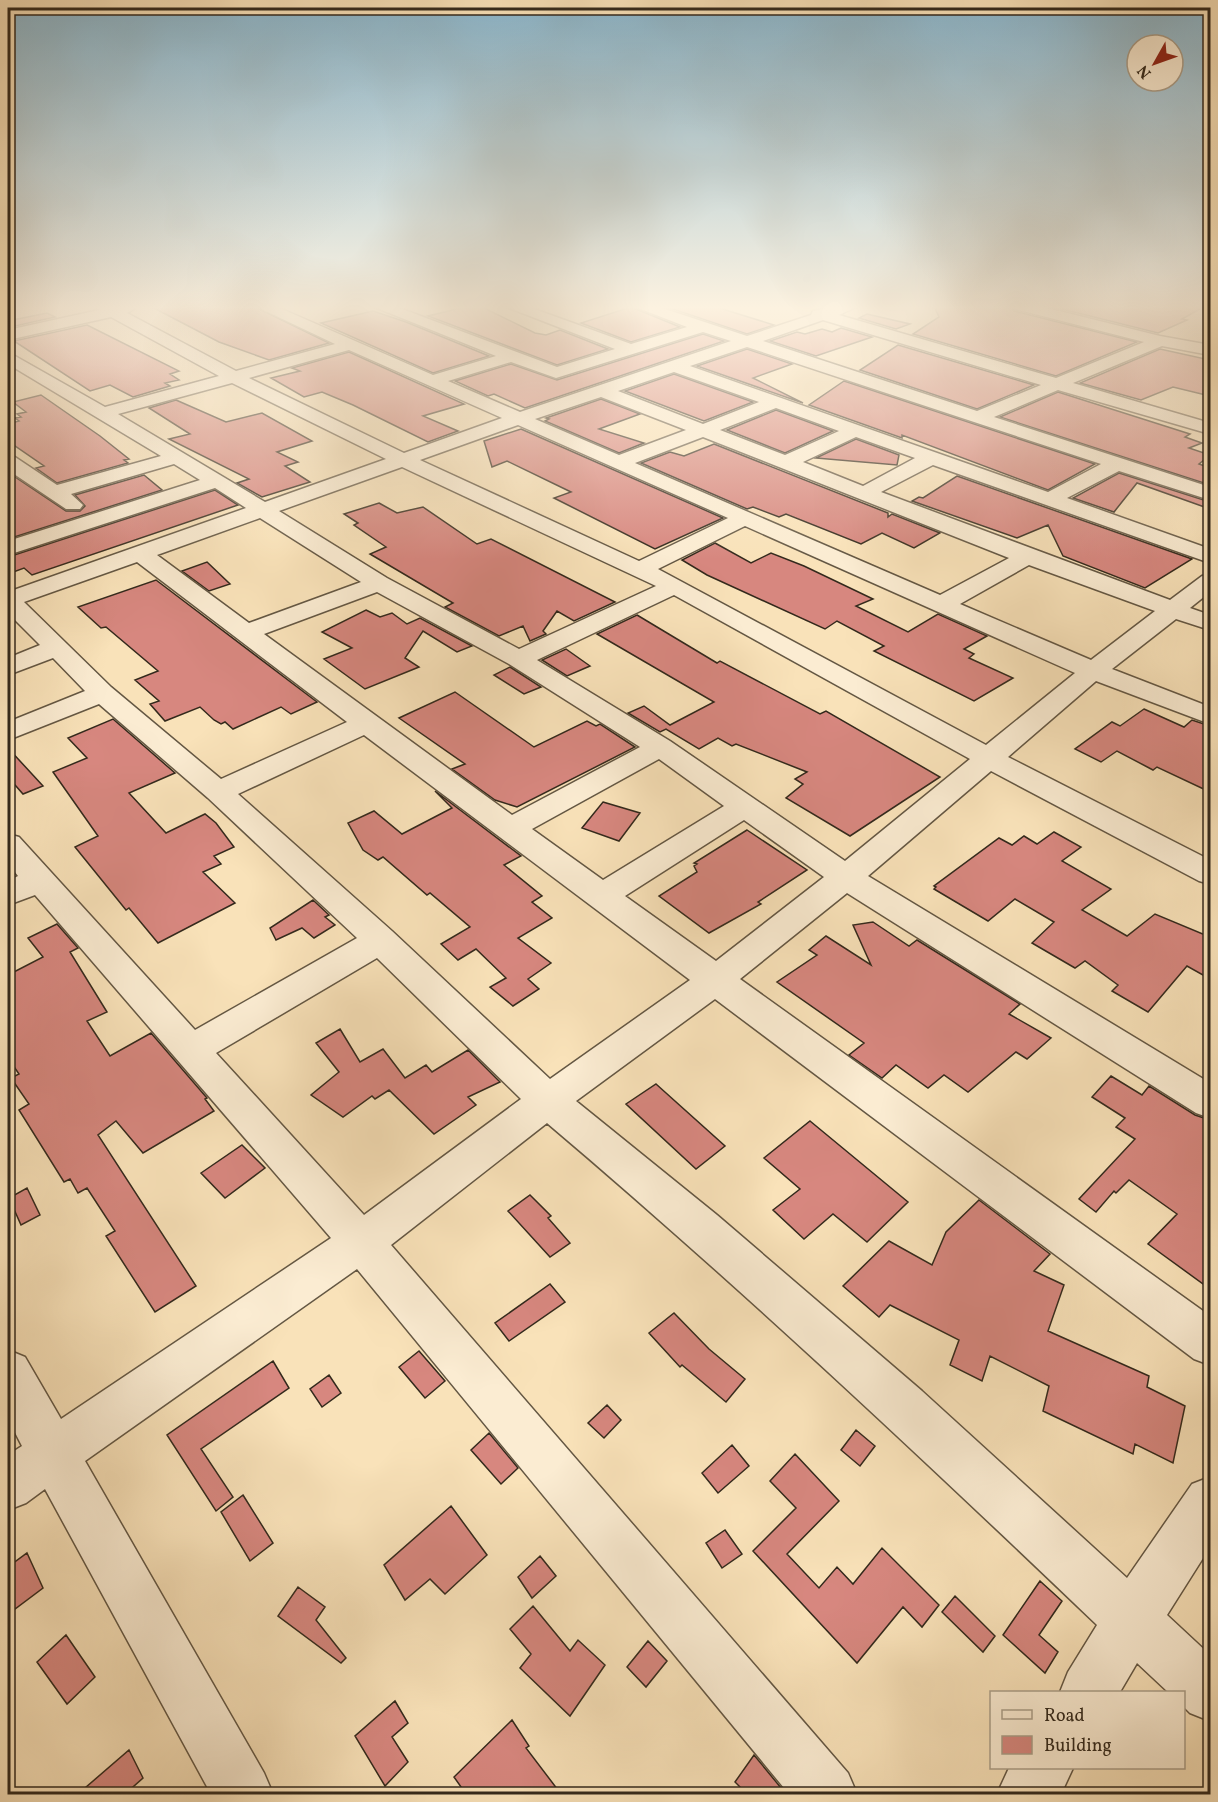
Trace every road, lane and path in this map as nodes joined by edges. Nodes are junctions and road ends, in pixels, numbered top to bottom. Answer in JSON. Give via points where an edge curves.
{"nodes":[{"id":1,"x":63,"y":390,"type":"edge"},
{"id":2,"x":186,"y":390,"type":"edge"},
{"id":3,"x":261,"y":390,"type":"edge"},
{"id":4,"x":450,"y":390,"type":"edge"},
{"id":5,"x":460,"y":390,"type":"edge"},
{"id":6,"x":741,"y":390,"type":"edge"},
{"id":7,"x":891,"y":390,"type":"edge"},
{"id":8,"x":1040,"y":390,"type":"edge"},
{"id":9,"x":1080,"y":390,"type":"edge"},
{"id":10,"x":603,"y":391,"type":"joint"},
{"id":11,"x":454,"y":392,"type":"junction"},
{"id":12,"x":818,"y":399,"type":"dead end"},
{"id":13,"x":783,"y":405,"type":"junction"},
{"id":14,"x":102,"y":413,"type":"junction"},
{"id":15,"x":976,"y":418,"type":"junction"},
{"id":16,"x":518,"y":419,"type":"junction"},
{"id":17,"x":1210,"y":429,"type":"edge"},
{"id":18,"x":702,"y":430,"type":"junction"},
{"id":19,"x":854,"y":431,"type":"junction"},
{"id":20,"x":174,"y":458,"type":"junction"},
{"id":21,"x":931,"y":458,"type":"junction"},
{"id":22,"x":403,"y":460,"type":"junction"},
{"id":23,"x":619,"y":462,"type":"junction"},
{"id":24,"x":788,"y":462,"type":"junction"},
{"id":25,"x":1117,"y":464,"type":"junction"},
{"id":26,"x":11,"y":466,"type":"edge"},
{"id":27,"x":217,"y":481,"type":"junction"},
{"id":28,"x":55,"y":492,"type":"junction"},
{"id":29,"x":866,"y":492,"type":"junction"},
{"id":30,"x":1210,"y":494,"type":"edge"},
{"id":31,"x":1052,"y":498,"type":"junction"},
{"id":32,"x":263,"y":510,"type":"junction"},
{"id":33,"x":745,"y":518,"type":"junction"},
{"id":34,"x":93,"y":521,"type":"junction"},
{"id":35,"x":8,"y":548,"type":"edge"},
{"id":36,"x":140,"y":553,"type":"junction"},
{"id":37,"x":1210,"y":556,"type":"edge"},
{"id":38,"x":1027,"y":557,"type":"junction"},
{"id":39,"x":640,"y":569,"type":"junction"},
{"id":40,"x":1210,"y":580,"type":"edge"},
{"id":41,"x":379,"y":583,"type":"junction"},
{"id":42,"x":675,"y":586,"type":"junction"},
{"id":43,"x":8,"y":600,"type":"edge"},
{"id":44,"x":942,"y":604,"type":"junction"},
{"id":45,"x":1172,"y":609,"type":"junction"},
{"id":46,"x":1210,"y":623,"type":"edge"},
{"id":47,"x":248,"y":632,"type":"junction"},
{"id":48,"x":56,"y":648,"type":"junction"},
{"id":49,"x":518,"y":659,"type":"junction"},
{"id":50,"x":8,"y":667,"type":"edge"},
{"id":51,"x":1093,"y":670,"type":"junction"},
{"id":52,"x":102,"y":693,"type":"junction"},
{"id":53,"x":1210,"y":716,"type":"edge"},
{"id":54,"x":366,"y":723,"type":"junction"},
{"id":55,"x":8,"y":732,"type":"edge"},
{"id":56,"x":660,"y":747,"type":"junction"},
{"id":57,"x":987,"y":757,"type":"junction"},
{"id":58,"x":218,"y":792,"type":"junction"},
{"id":59,"x":745,"y":806,"type":"junction"},
{"id":60,"x":511,"y":828,"type":"junction"},
{"id":61,"x":8,"y":844,"type":"edge"},
{"id":62,"x":1210,"y":873,"type":"edge"},
{"id":63,"x":846,"y":877,"type":"junction"},
{"id":64,"x":23,"y":887,"type":"edge"},
{"id":65,"x":602,"y":896,"type":"junction"},
{"id":66,"x":380,"y":940,"type":"junction"},
{"id":67,"x":715,"y":980,"type":"junction"},
{"id":68,"x":190,"y":1050,"type":"junction"},
{"id":69,"x":548,"y":1101,"type":"junction"},
{"id":70,"x":1210,"y":1102,"type":"edge"},
{"id":71,"x":361,"y":1242,"type":"junction"},
{"id":72,"x":1210,"y":1343,"type":"edge"},
{"id":73,"x":8,"y":1373,"type":"edge"},
{"id":74,"x":53,"y":1453,"type":"junction"},
{"id":75,"x":8,"y":1485,"type":"edge"},
{"id":76,"x":1210,"y":1502,"type":"edge"},
{"id":77,"x":1131,"y":1620,"type":"junction"},
{"id":78,"x":1089,"y":1691,"type":"edge"},
{"id":79,"x":1210,"y":1694,"type":"edge"},
{"id":80,"x":1042,"y":1769,"type":"edge"},
{"id":81,"x":243,"y":1794,"type":"edge"},
{"id":82,"x":827,"y":1794,"type":"edge"},
{"id":83,"x":1027,"y":1794,"type":"edge"}],
"edges":[{"from":1,"to":14,"type":"street"},
{"from":2,"to":14,"type":"street"},
{"from":3,"to":22,"type":"street"},
{"from":4,"to":11,"type":"street"},
{"from":5,"to":11,"type":"street"},
{"from":6,"to":13,"type":"street"},
{"from":7,"to":15,"type":"street"},
{"from":8,"to":15,"type":"street"},
{"from":9,"to":17,"type":"street"},
{"from":10,"to":16,"type":"street"},
{"from":10,"to":18,"type":"street"},
{"from":11,"to":16,"type":"street"},
{"from":12,"to":13,"type":"street"},
{"from":13,"to":18,"type":"street"},
{"from":13,"to":19,"type":"street"},
{"from":14,"to":20,"type":"street"},
{"from":15,"to":25,"type":"street"},
{"from":16,"to":22,"type":"street"},
{"from":16,"to":23,"type":"street"},
{"from":18,"to":23,"type":"street"},
{"from":18,"to":24,"type":"street"},
{"from":19,"to":21,"type":"street"},
{"from":19,"to":24,"type":"street"},
{"from":20,"to":27,"type":"street"},
{"from":20,"to":28,"type":"street"},
{"from":21,"to":29,"type":"street"},
{"from":21,"to":31,"type":"street"},
{"from":22,"to":32,"type":"street"},
{"from":22,"to":39,"type":"street"},
{"from":23,"to":33,"type":"street"},
{"from":24,"to":29,"type":"street"},
{"from":25,"to":30,"type":"street"},
{"from":25,"to":31,"type":"street"},
{"from":26,"to":28,"type":"street"},
{"from":27,"to":32,"type":"street"},
{"from":27,"to":34,"type":"street"},
{"from":28,"to":34,"type":"street"},
{"from":29,"to":38,"type":"street"},
{"from":31,"to":37,"type":"street"},
{"from":32,"to":36,"type":"street"},
{"from":32,"to":41,"type":"street"},
{"from":33,"to":39,"type":"street"},
{"from":33,"to":44,"type":"street"},
{"from":34,"to":35,"type":"street"},
{"from":36,"to":43,"type":"street"},
{"from":36,"to":47,"type":"street"},
{"from":38,"to":44,"type":"street"},
{"from":38,"to":45,"type":"street"},
{"from":39,"to":42,"type":"street"},
{"from":40,"to":45,"type":"street"},
{"from":41,"to":47,"type":"street"},
{"from":41,"to":49,"type":"street"},
{"from":42,"to":49,"type":"street"},
{"from":42,"to":57,"type":"street"},
{"from":43,"to":48,"type":"street"},
{"from":44,"to":51,"type":"street"},
{"from":45,"to":46,"type":"street"},
{"from":45,"to":51,"type":"street"},
{"from":47,"to":54,"type":"street"},
{"from":48,"to":50,"type":"street"},
{"from":48,"to":52,"type":"street"},
{"from":49,"to":56,"type":"street"},
{"from":51,"to":53,"type":"street"},
{"from":51,"to":57,"type":"street"},
{"from":52,"to":55,"type":"street"},
{"from":52,"to":58,"type":"street"},
{"from":54,"to":58,"type":"street"},
{"from":54,"to":60,"type":"street"},
{"from":56,"to":59,"type":"street"},
{"from":56,"to":60,"type":"street"},
{"from":57,"to":62,"type":"street"},
{"from":57,"to":63,"type":"street"},
{"from":58,"to":66,"type":"street"},
{"from":59,"to":63,"type":"street"},
{"from":59,"to":65,"type":"street"},
{"from":60,"to":65,"type":"street"},
{"from":61,"to":64,"type":"street"},
{"from":63,"to":67,"type":"street"},
{"from":63,"to":70,"type":"street"},
{"from":64,"to":68,"type":"street"},
{"from":65,"to":67,"type":"street"},
{"from":66,"to":68,"type":"street"},
{"from":66,"to":69,"type":"street"},
{"from":67,"to":69,"type":"street"},
{"from":67,"to":72,"type":"street"},
{"from":68,"to":71,"type":"street"},
{"from":69,"to":71,"type":"street"},
{"from":69,"to":77,"type":"street","via":[[702,1228],[905,1408]]},
{"from":71,"to":74,"type":"street"},
{"from":71,"to":82,"type":"street"},
{"from":73,"to":74,"type":"street"},
{"from":74,"to":75,"type":"street"},
{"from":74,"to":81,"type":"street"},
{"from":76,"to":77,"type":"street"},
{"from":77,"to":78,"type":"street"},
{"from":77,"to":79,"type":"street"},
{"from":80,"to":83,"type":"street"}]}
